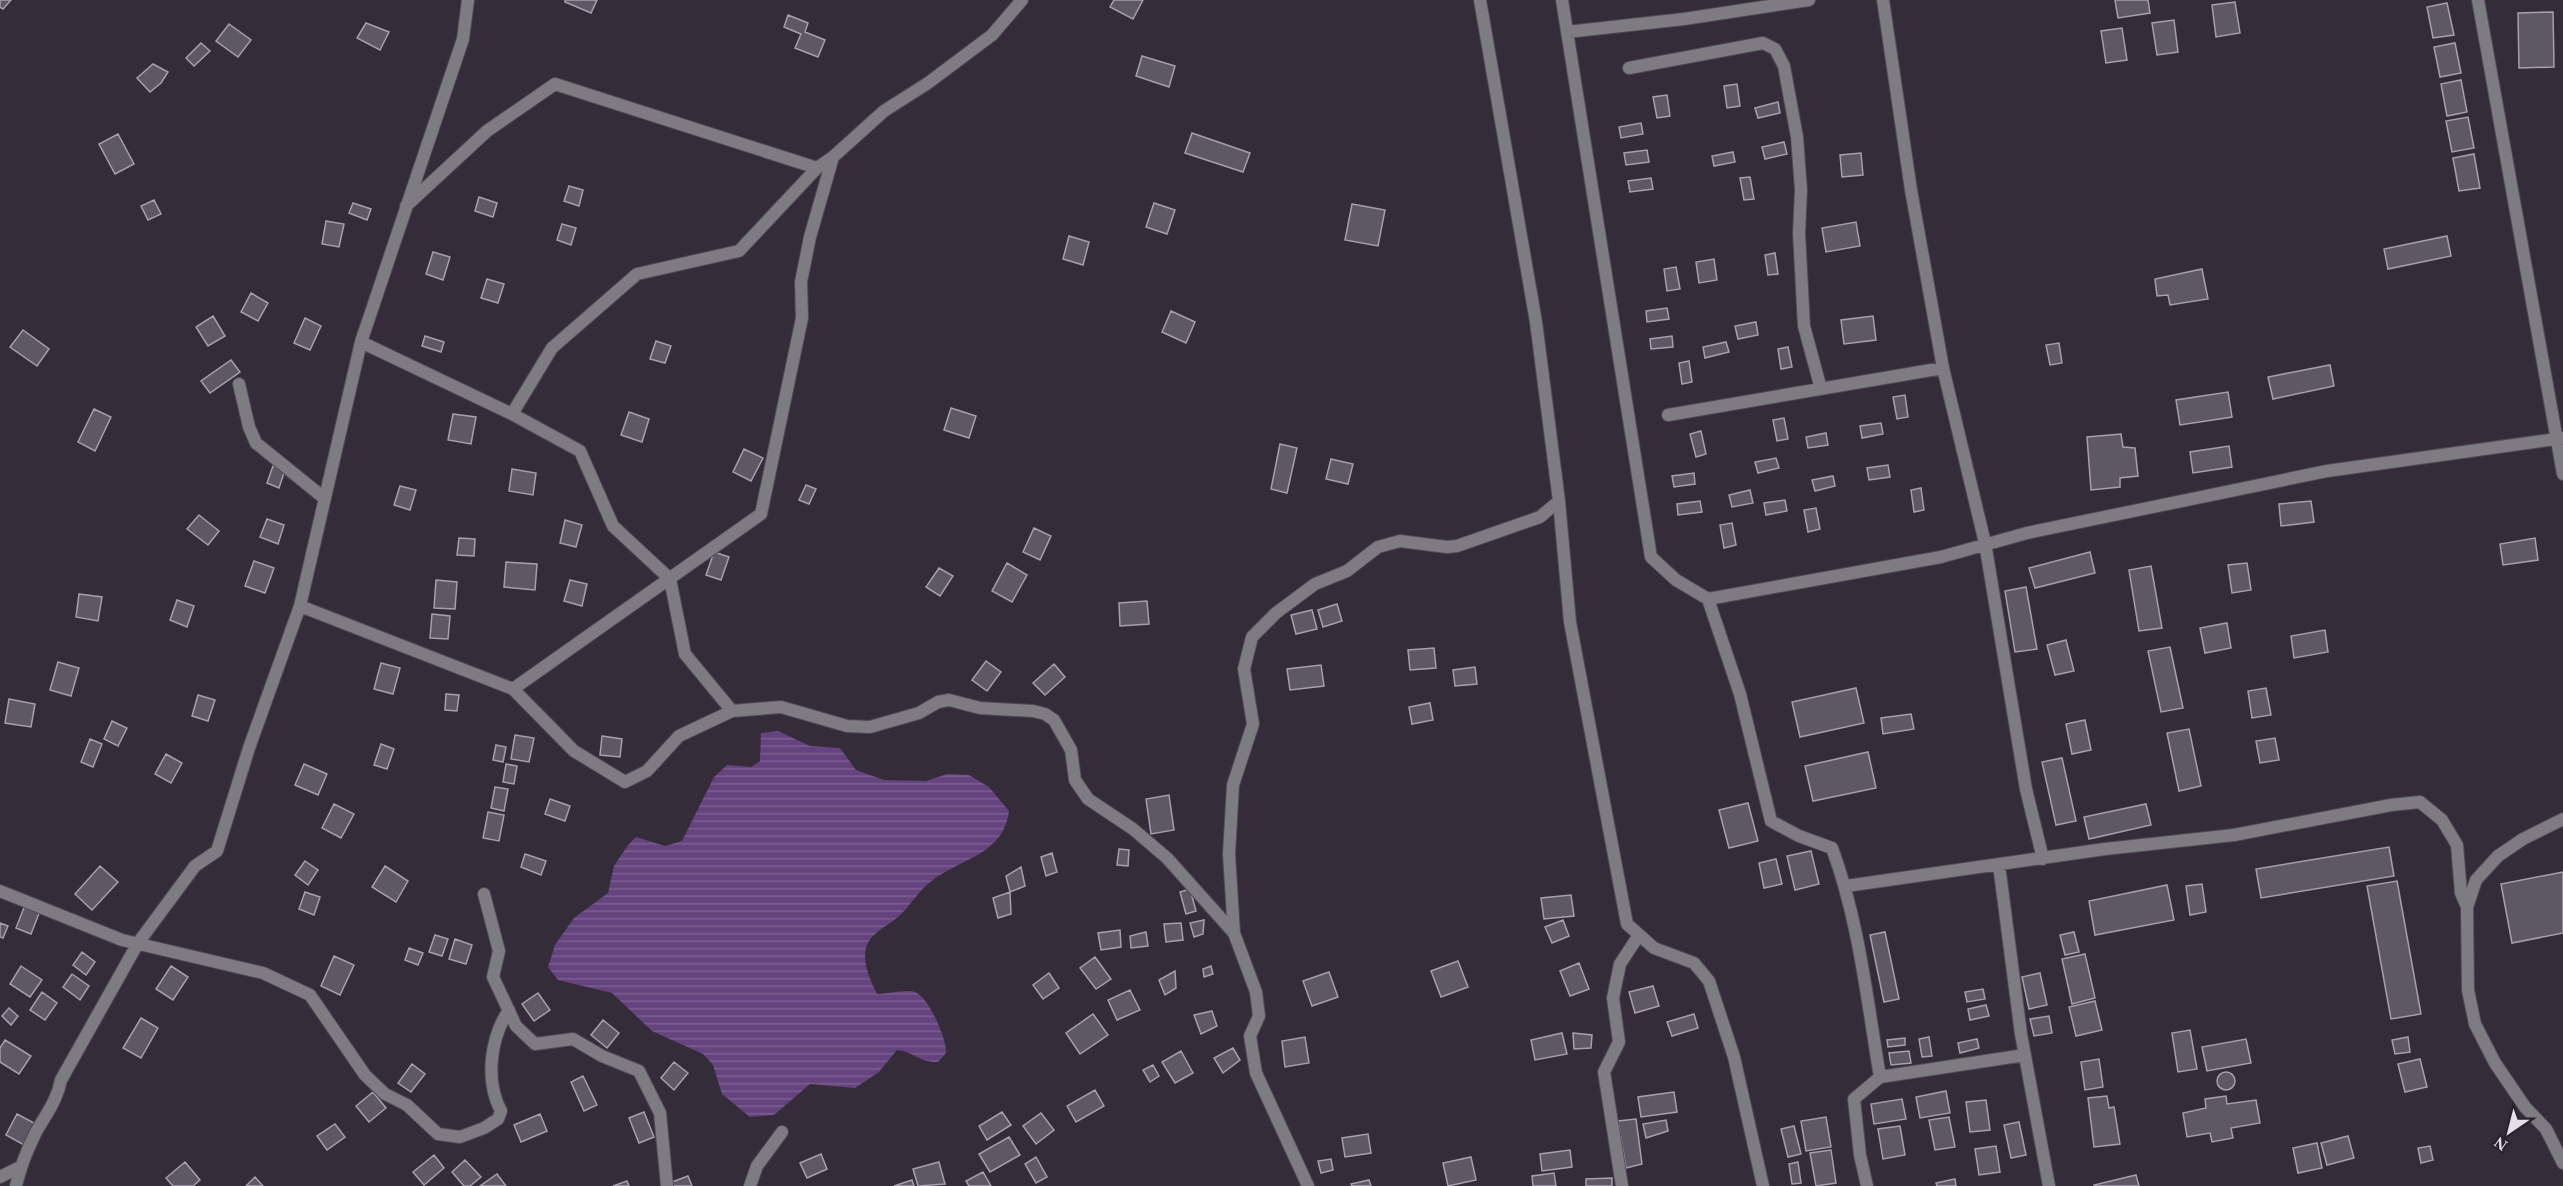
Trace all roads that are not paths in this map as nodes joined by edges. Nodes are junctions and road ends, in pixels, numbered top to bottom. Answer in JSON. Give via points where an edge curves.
{"nodes":[{"id":1,"x":468,"y":0,"type":"edge"},
{"id":2,"x":1022,"y":0,"type":"edge"},
{"id":3,"x":1480,"y":0,"type":"edge"},
{"id":4,"x":1562,"y":0,"type":"edge"},
{"id":5,"x":1809,"y":0,"type":"edge"},
{"id":6,"x":1883,"y":0,"type":"edge"},
{"id":7,"x":2478,"y":0,"type":"edge"},
{"id":8,"x":1568,"y":32,"type":"junction"},
{"id":9,"x":1629,"y":68,"type":"dead end"},
{"id":10,"x":834,"y":157,"type":"junction"},
{"id":11,"x":817,"y":168,"type":"junction"},
{"id":12,"x":405,"y":207,"type":"junction"},
{"id":13,"x":361,"y":342,"type":"junction"},
{"id":14,"x":1942,"y":368,"type":"junction"},
{"id":15,"x":239,"y":384,"type":"dead end"},
{"id":16,"x":1821,"y":389,"type":"junction"},
{"id":17,"x":512,"y":414,"type":"junction"},
{"id":18,"x":1668,"y":415,"type":"dead end"},
{"id":19,"x":2560,"y":438,"type":"edge"},
{"id":20,"x":2563,"y":474,"type":"edge"},
{"id":21,"x":324,"y":498,"type":"junction"},
{"id":22,"x":1559,"y":501,"type":"junction"},
{"id":23,"x":1985,"y":543,"type":"junction"},
{"id":24,"x":670,"y":579,"type":"junction"},
{"id":25,"x":1708,"y":599,"type":"junction"},
{"id":26,"x":300,"y":606,"type":"junction"},
{"id":27,"x":513,"y":689,"type":"junction"},
{"id":28,"x":732,"y":711,"type":"junction"},
{"id":29,"x":2563,"y":819,"type":"edge"},
{"id":30,"x":2043,"y":859,"type":"junction"},
{"id":31,"x":1998,"y":865,"type":"junction"},
{"id":32,"x":1846,"y":886,"type":"junction"},
{"id":33,"x":0,"y":891,"type":"edge"},
{"id":34,"x":484,"y":894,"type":"dead end"},
{"id":35,"x":2467,"y":907,"type":"junction"},
{"id":36,"x":1234,"y":933,"type":"junction"},
{"id":37,"x":1639,"y":935,"type":"junction"},
{"id":38,"x":138,"y":943,"type":"junction"},
{"id":39,"x":509,"y":1010,"type":"junction"},
{"id":40,"x":2025,"y":1054,"type":"junction"},
{"id":41,"x":1880,"y":1077,"type":"junction"},
{"id":42,"x":782,"y":1132,"type":"dead end"},
{"id":43,"x":2563,"y":1163,"type":"edge"},
{"id":44,"x":20,"y":1167,"type":"junction"},
{"id":45,"x":0,"y":1177,"type":"edge"},
{"id":46,"x":16,"y":1186,"type":"edge"},
{"id":47,"x":667,"y":1186,"type":"edge"},
{"id":48,"x":750,"y":1186,"type":"edge"},
{"id":49,"x":1308,"y":1186,"type":"edge"},
{"id":50,"x":1622,"y":1186,"type":"edge"},
{"id":51,"x":1763,"y":1186,"type":"edge"},
{"id":52,"x":1867,"y":1186,"type":"edge"},
{"id":53,"x":2049,"y":1186,"type":"edge"}],
"edges":[{"from":1,"to":12,"type":"street","via":[[463,39]]},
{"from":2,"to":10,"type":"street","via":[[992,35],[884,111]]},
{"from":3,"to":22,"type":"street","via":[[1536,322]]},
{"from":4,"to":8,"type":"street"},
{"from":5,"to":8,"type":"street"},
{"from":6,"to":14,"type":"street"},
{"from":7,"to":19,"type":"street"},
{"from":8,"to":25,"type":"street","via":[[1651,557],[1676,580]]},
{"from":9,"to":16,"type":"street","via":[[1763,43],[1774,49],[1784,66],[1797,137],[1804,326]]},
{"from":10,"to":11,"type":"street"},
{"from":10,"to":24,"type":"street","via":[[810,237],[801,282],[802,318],[761,514]]},
{"from":11,"to":12,"type":"street","via":[[555,84],[487,130]]},
{"from":11,"to":17,"type":"street","via":[[739,251],[637,273],[552,348]]},
{"from":12,"to":13,"type":"street"},
{"from":13,"to":17,"type":"street"},
{"from":13,"to":21,"type":"street"},
{"from":14,"to":16,"type":"street"},
{"from":14,"to":23,"type":"street"},
{"from":15,"to":21,"type":"street","via":[[256,443]]},
{"from":16,"to":18,"type":"street"},
{"from":17,"to":24,"type":"street","via":[[580,451],[613,526]]},
{"from":19,"to":20,"type":"street"},
{"from":19,"to":23,"type":"street","via":[[2327,471]]},
{"from":21,"to":26,"type":"street"},
{"from":22,"to":36,"type":"street","via":[[1540,517],[1457,546],[1400,542],[1378,548],[1347,571],[1315,584],[1252,637],[1244,669],[1253,724],[1233,785],[1229,854]]},
{"from":22,"to":37,"type":"street","via":[[1572,633],[1627,924]]},
{"from":23,"to":25,"type":"street","via":[[1941,557]]},
{"from":23,"to":30,"type":"street","via":[[2024,778]]},
{"from":24,"to":27,"type":"street"},
{"from":24,"to":28,"type":"street","via":[[685,654]]},
{"from":25,"to":32,"type":"street","via":[[1740,694],[1771,821],[1832,848]]},
{"from":26,"to":27,"type":"street"},
{"from":26,"to":38,"type":"street","via":[[217,851],[195,866]]},
{"from":27,"to":28,"type":"street","via":[[574,751],[625,782],[647,771],[679,736]]},
{"from":28,"to":36,"type":"street","via":[[781,707],[847,726],[870,727],[949,700],[980,708],[1045,714],[1054,720],[1071,750],[1075,780],[1088,799],[1167,858]]},
{"from":29,"to":35,"type":"street","via":[[2498,856],[2476,880]]},
{"from":30,"to":31,"type":"street"},
{"from":30,"to":35,"type":"street","via":[[2234,834],[2420,802],[2442,820],[2457,845],[2461,893]]},
{"from":31,"to":32,"type":"street"},
{"from":31,"to":40,"type":"street"},
{"from":32,"to":41,"type":"street"},
{"from":33,"to":38,"type":"street"},
{"from":34,"to":39,"type":"street","via":[[499,951],[493,977]]},
{"from":35,"to":43,"type":"street","via":[[2468,990],[2475,1024],[2520,1100],[2546,1128]]},
{"from":36,"to":49,"type":"street","via":[[1256,992],[1259,1016],[1250,1036],[1256,1072]]},
{"from":37,"to":50,"type":"street","via":[[1620,964],[1613,998],[1619,1042],[1604,1072]]},
{"from":37,"to":51,"type":"street","via":[[1654,948],[1694,963],[1709,981],[1734,1057]]},
{"from":38,"to":39,"type":"street","via":[[263,973],[310,995],[365,1075],[438,1134],[460,1137],[498,1119],[501,1111],[492,1095],[493,1048],[499,1025]]},
{"from":38,"to":44,"type":"street","via":[[61,1080],[58,1097]]},
{"from":39,"to":47,"type":"street","via":[[516,1026],[535,1044],[573,1039],[639,1071],[660,1113]]},
{"from":40,"to":41,"type":"street"},
{"from":40,"to":53,"type":"street"},
{"from":41,"to":52,"type":"street","via":[[1854,1099]]},
{"from":42,"to":48,"type":"street","via":[[757,1166]]},
{"from":44,"to":45,"type":"street"},
{"from":44,"to":46,"type":"street"}]}
